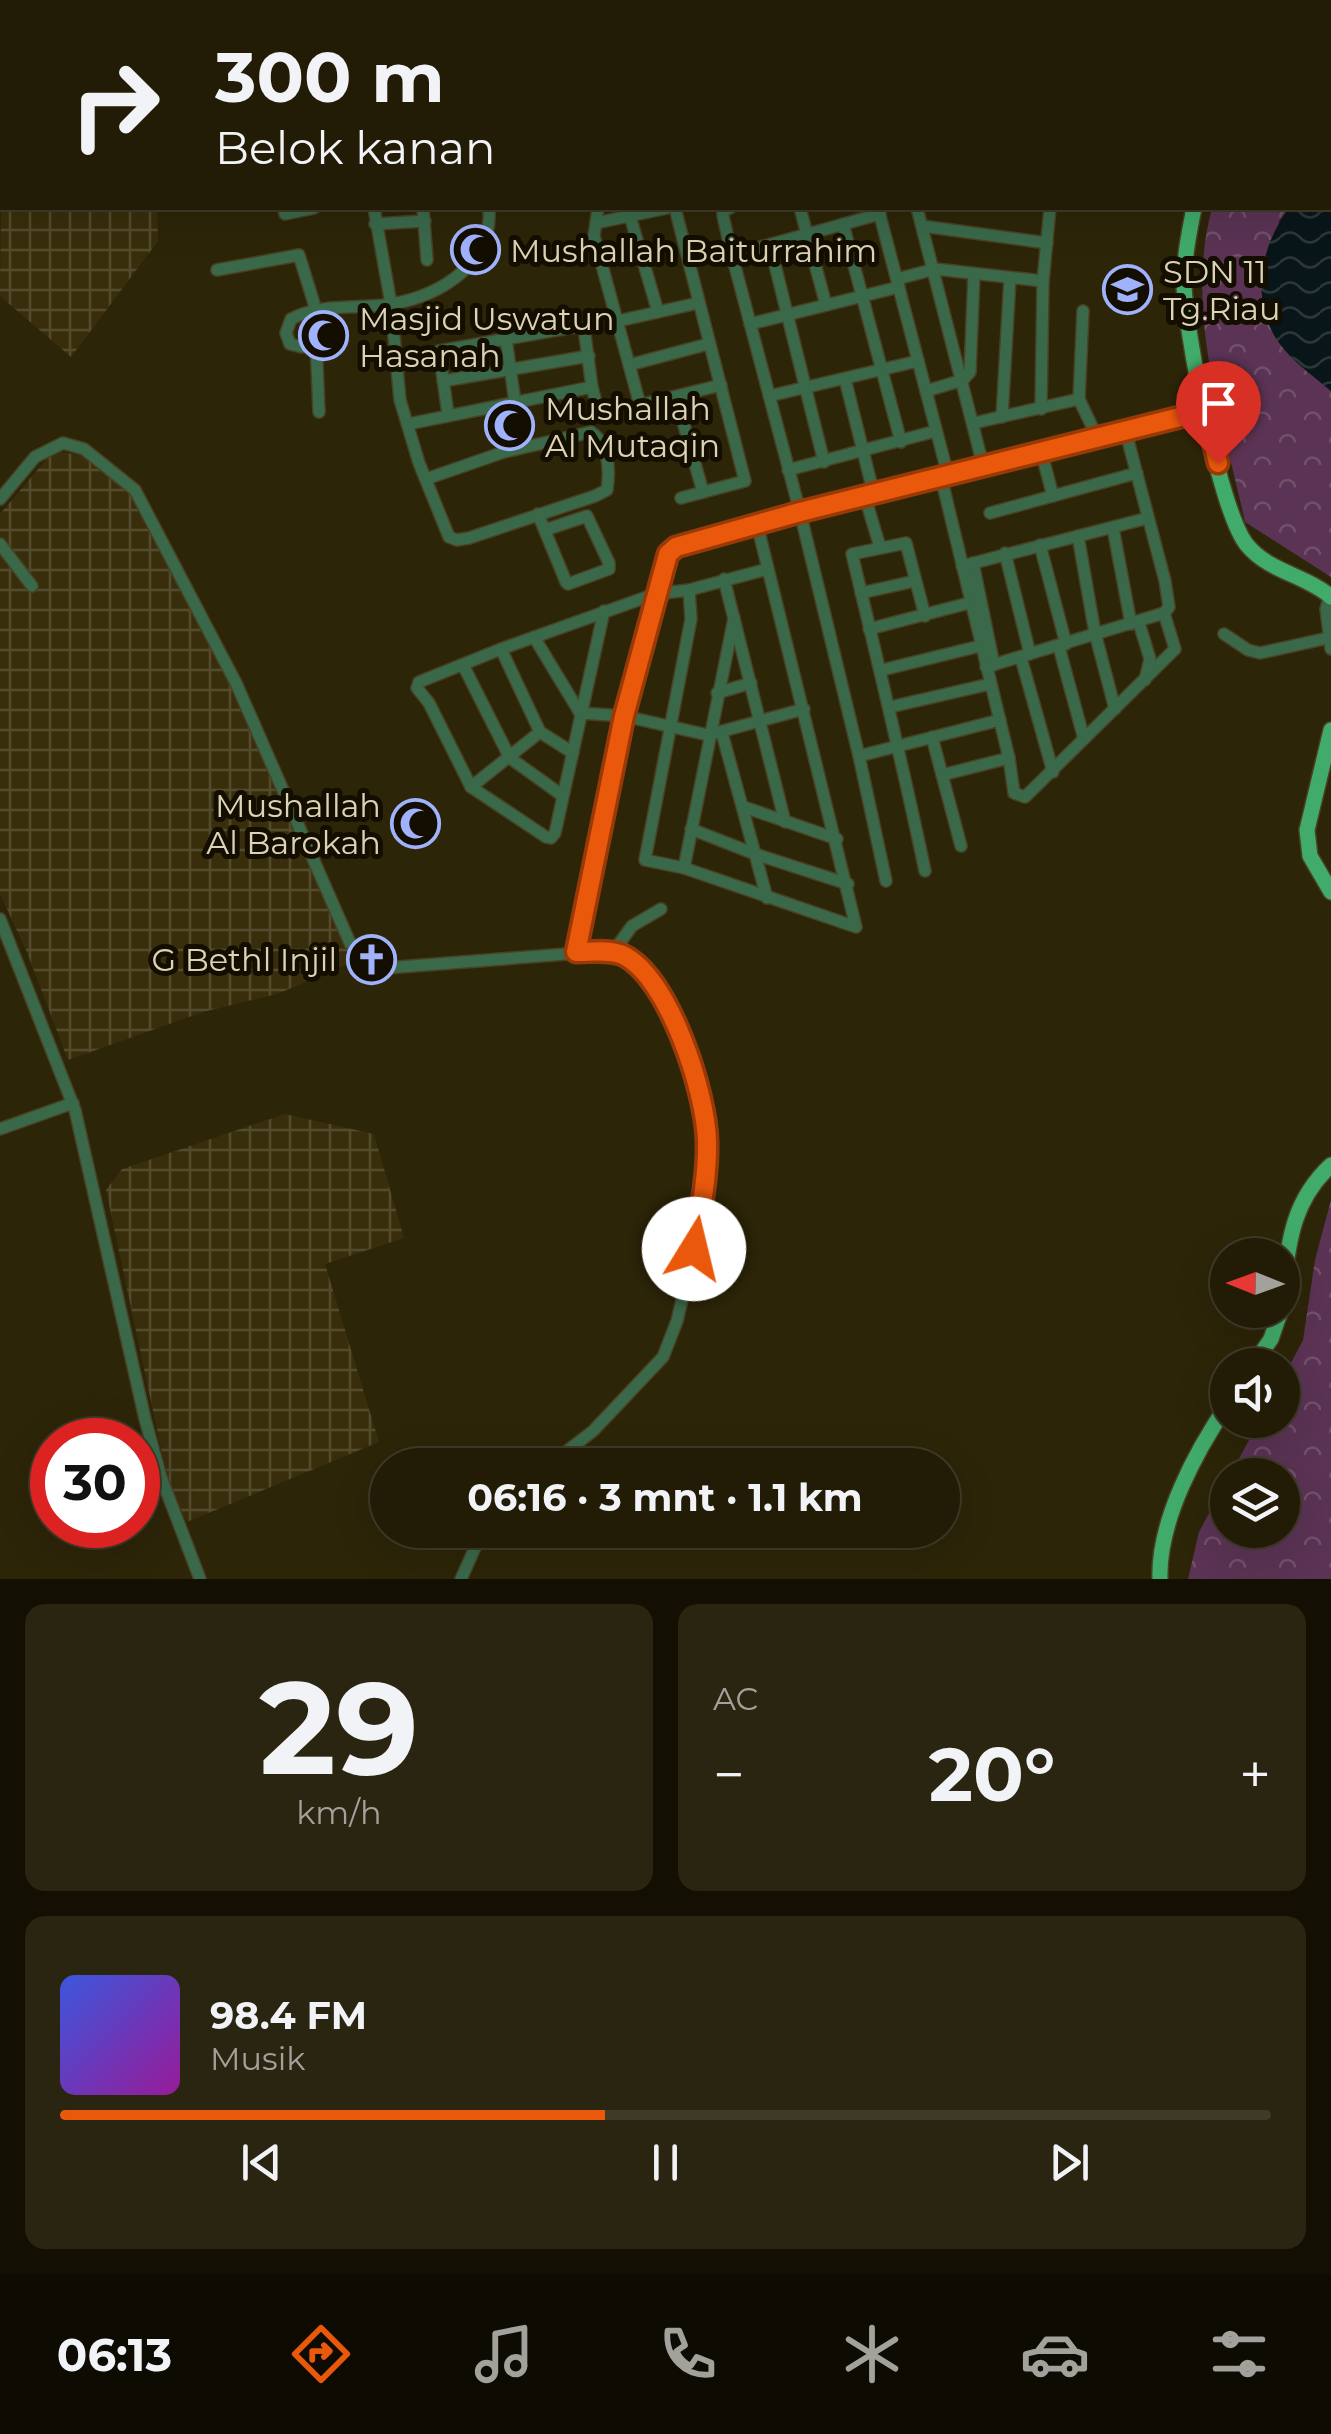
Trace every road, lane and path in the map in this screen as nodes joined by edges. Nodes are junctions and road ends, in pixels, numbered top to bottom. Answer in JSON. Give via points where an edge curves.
{"nodes":[{"id":1,"x":374,"y":210,"type":"edge"},
{"id":2,"x":489,"y":210,"type":"edge"},
{"id":3,"x":598,"y":210,"type":"edge"},
{"id":4,"x":658,"y":210,"type":"edge"},
{"id":5,"x":675,"y":210,"type":"edge"},
{"id":6,"x":725,"y":210,"type":"edge"},
{"id":7,"x":801,"y":210,"type":"edge"},
{"id":8,"x":918,"y":210,"type":"edge"},
{"id":9,"x":1050,"y":210,"type":"edge"},
{"id":10,"x":1191,"y":210,"type":"edge"},
{"id":11,"x":879,"y":211,"type":"edge"},
{"id":12,"x":424,"y":214,"type":"edge"},
{"id":13,"x":630,"y":216,"type":"junction"},
{"id":14,"x":375,"y":224,"type":"junction"},
{"id":15,"x":596,"y":224,"type":"junction"},
{"id":16,"x":843,"y":224,"type":"junction"},
{"id":17,"x":922,"y":226,"type":"junction"},
{"id":18,"x":808,"y":234,"type":"junction"},
{"id":19,"x":1046,"y":243,"type":"junction"},
{"id":20,"x":770,"y":245,"type":"junction"},
{"id":21,"x":732,"y":255,"type":"junction"},
{"id":22,"x":427,"y":260,"type":"dead end"},
{"id":23,"x":934,"y":269,"type":"junction"},
{"id":24,"x":216,"y":270,"type":"dead end"},
{"id":25,"x":974,"y":274,"type":"junction"},
{"id":26,"x":1010,"y":278,"type":"junction"},
{"id":27,"x":1043,"y":281,"type":"junction"},
{"id":28,"x":898,"y":283,"type":"junction"},
{"id":29,"x":865,"y":298,"type":"junction"},
{"id":30,"x":698,"y":303,"type":"junction"},
{"id":31,"x":391,"y":304,"type":"junction"},
{"id":32,"x":826,"y":305,"type":"junction"},
{"id":33,"x":316,"y":310,"type":"junction"},
{"id":34,"x":1083,"y":311,"type":"dead end"},
{"id":35,"x":658,"y":312,"type":"junction"},
{"id":36,"x":788,"y":313,"type":"junction"},
{"id":37,"x":618,"y":321,"type":"junction"},
{"id":38,"x":750,"y":324,"type":"junction"},
{"id":39,"x":506,"y":339,"type":"junction"},
{"id":40,"x":708,"y":344,"type":"junction"},
{"id":41,"x":589,"y":356,"type":"junction"},
{"id":42,"x":918,"y":360,"type":"junction"},
{"id":43,"x":629,"y":366,"type":"junction"},
{"id":44,"x":510,"y":368,"type":"junction"},
{"id":45,"x":882,"y":370,"type":"junction"},
{"id":46,"x":845,"y":379,"type":"junction"},
{"id":47,"x":963,"y":380,"type":"junction"},
{"id":48,"x":443,"y":381,"type":"junction"},
{"id":49,"x":721,"y":386,"type":"junction"},
{"id":50,"x":592,"y":387,"type":"junction"},
{"id":51,"x":807,"y":388,"type":"junction"},
{"id":52,"x":926,"y":391,"type":"junction"},
{"id":53,"x":1202,"y":393,"type":"junction"},
{"id":54,"x":769,"y":396,"type":"junction"},
{"id":55,"x":676,"y":397,"type":"junction"},
{"id":56,"x":1079,"y":399,"type":"junction"},
{"id":57,"x":515,"y":402,"type":"junction"},
{"id":58,"x":1041,"y":409,"type":"junction"},
{"id":59,"x":319,"y":412,"type":"dead end"},
{"id":60,"x":448,"y":414,"type":"junction"},
{"id":61,"x":1192,"y":414,"type":"junction"},
{"id":62,"x":600,"y":417,"type":"dead end"},
{"id":63,"x":1002,"y":417,"type":"junction"},
{"id":64,"x":408,"y":424,"type":"junction"},
{"id":65,"x":974,"y":424,"type":"junction"},
{"id":66,"x":1210,"y":428,"type":"junction"},
{"id":67,"x":1125,"y":429,"type":"junction"},
{"id":68,"x":936,"y":431,"type":"junction"},
{"id":69,"x":1096,"y":437,"type":"junction"},
{"id":70,"x":901,"y":442,"type":"junction"},
{"id":71,"x":1041,"y":451,"type":"junction"},
{"id":72,"x":863,"y":452,"type":"junction"},
{"id":73,"x":824,"y":462,"type":"junction"},
{"id":74,"x":983,"y":465,"type":"junction"},
{"id":75,"x":788,"y":470,"type":"junction"},
{"id":76,"x":1136,"y":472,"type":"junction"},
{"id":77,"x":944,"y":476,"type":"junction"},
{"id":78,"x":426,"y":479,"type":"junction"},
{"id":79,"x":703,"y":492,"type":"junction"},
{"id":80,"x":870,"y":496,"type":"junction"},
{"id":81,"x":1054,"y":496,"type":"junction"},
{"id":82,"x":681,"y":498,"type":"dead end"},
{"id":83,"x":0,"y":499,"type":"edge"},
{"id":84,"x":800,"y":512,"type":"junction"},
{"id":85,"x":990,"y":513,"type":"dead end"},
{"id":86,"x":538,"y":514,"type":"junction"},
{"id":87,"x":1148,"y":518,"type":"junction"},
{"id":88,"x":757,"y":524,"type":"junction"},
{"id":89,"x":1113,"y":528,"type":"junction"},
{"id":90,"x":545,"y":530,"type":"junction"},
{"id":91,"x":1078,"y":536,"type":"junction"},
{"id":92,"x":0,"y":544,"type":"edge"},
{"id":93,"x":1040,"y":544,"type":"junction"},
{"id":94,"x":880,"y":547,"type":"junction"},
{"id":95,"x":1005,"y":553,"type":"junction"},
{"id":96,"x":968,"y":564,"type":"junction"},
{"id":97,"x":768,"y":569,"type":"junction"},
{"id":98,"x":724,"y":579,"type":"junction"},
{"id":99,"x":915,"y":581,"type":"junction"},
{"id":100,"x":32,"y":586,"type":"dead end"},
{"id":101,"x":689,"y":590,"type":"junction"},
{"id":102,"x":861,"y":593,"type":"junction"},
{"id":103,"x":655,"y":594,"type":"junction"},
{"id":104,"x":1330,"y":596,"type":"edge"},
{"id":105,"x":970,"y":603,"type":"junction"},
{"id":106,"x":604,"y":611,"type":"junction"},
{"id":107,"x":1164,"y":613,"type":"junction"},
{"id":108,"x":925,"y":616,"type":"junction"},
{"id":109,"x":734,"y":618,"type":"junction"},
{"id":110,"x":1135,"y":624,"type":"junction"},
{"id":111,"x":869,"y":629,"type":"junction"},
{"id":112,"x":1095,"y":634,"type":"junction"},
{"id":113,"x":1224,"y":634,"type":"dead end"},
{"id":114,"x":534,"y":637,"type":"junction"},
{"id":115,"x":1330,"y":644,"type":"edge"},
{"id":116,"x":980,"y":646,"type":"junction"},
{"id":117,"x":1063,"y":646,"type":"junction"},
{"id":118,"x":500,"y":648,"type":"junction"},
{"id":119,"x":1026,"y":656,"type":"junction"},
{"id":120,"x":463,"y":664,"type":"junction"},
{"id":121,"x":990,"y":666,"type":"junction"},
{"id":122,"x":882,"y":670,"type":"junction"},
{"id":123,"x":751,"y":683,"type":"junction"},
{"id":124,"x":990,"y":684,"type":"junction"},
{"id":125,"x":1143,"y":684,"type":"junction"},
{"id":126,"x":718,"y":692,"type":"junction"},
{"id":127,"x":890,"y":708,"type":"junction"},
{"id":128,"x":804,"y":709,"type":"junction"},
{"id":129,"x":1116,"y":709,"type":"junction"},
{"id":130,"x":580,"y":713,"type":"junction"},
{"id":131,"x":624,"y":716,"type":"junction"},
{"id":132,"x":1000,"y":720,"type":"junction"},
{"id":133,"x":760,"y":721,"type":"junction"},
{"id":134,"x":670,"y":727,"type":"junction"},
{"id":135,"x":1331,"y":730,"type":"edge"},
{"id":136,"x":540,"y":732,"type":"junction"},
{"id":137,"x":722,"y":733,"type":"junction"},
{"id":138,"x":708,"y":735,"type":"junction"},
{"id":139,"x":932,"y":737,"type":"junction"},
{"id":140,"x":1084,"y":739,"type":"junction"},
{"id":141,"x":899,"y":745,"type":"junction"},
{"id":142,"x":573,"y":754,"type":"junction"},
{"id":143,"x":859,"y":756,"type":"junction"},
{"id":144,"x":510,"y":758,"type":"junction"},
{"id":145,"x":1009,"y":758,"type":"junction"},
{"id":146,"x":1052,"y":772,"type":"junction"},
{"id":147,"x":942,"y":775,"type":"junction"},
{"id":148,"x":471,"y":787,"type":"junction"},
{"id":149,"x":563,"y":796,"type":"junction"},
{"id":150,"x":744,"y":808,"type":"junction"},
{"id":151,"x":785,"y":822,"type":"junction"},
{"id":152,"x":691,"y":828,"type":"junction"},
{"id":153,"x":837,"y":839,"type":"junction"},
{"id":154,"x":960,"y":846,"type":"dead end"},
{"id":155,"x":755,"y":854,"type":"junction"},
{"id":156,"x":684,"y":868,"type":"junction"},
{"id":157,"x":925,"y":871,"type":"dead end"},
{"id":158,"x":886,"y":881,"type":"dead end"},
{"id":159,"x":848,"y":884,"type":"junction"},
{"id":160,"x":1331,"y":892,"type":"edge"},
{"id":161,"x":767,"y":898,"type":"junction"},
{"id":162,"x":661,"y":910,"type":"dead end"},
{"id":163,"x":0,"y":919,"type":"edge"},
{"id":164,"x":576,"y":952,"type":"junction"},
{"id":165,"x":613,"y":952,"type":"junction"},
{"id":166,"x":73,"y":1103,"type":"junction"},
{"id":167,"x":0,"y":1129,"type":"edge"},
{"id":168,"x":1331,"y":1165,"type":"edge"},
{"id":169,"x":1292,"y":1238,"type":"edge"},
{"id":170,"x":1210,"y":1431,"type":"edge"},
{"id":171,"x":571,"y":1448,"type":"edge"},
{"id":172,"x":475,"y":1548,"type":"edge"},
{"id":173,"x":200,"y":1579,"type":"edge"},
{"id":174,"x":461,"y":1579,"type":"edge"},
{"id":175,"x":1160,"y":1579,"type":"edge"}],
"edges":[{"from":1,"to":14,"type":"street"},
{"from":2,"to":31,"type":"street","via":[[479,258],[445,284]]},
{"from":3,"to":15,"type":"street"},
{"from":4,"to":13,"type":"street"},
{"from":5,"to":30,"type":"street"},
{"from":6,"to":21,"type":"street"},
{"from":7,"to":18,"type":"street"},
{"from":8,"to":17,"type":"street"},
{"from":9,"to":19,"type":"street"},
{"from":10,"to":53,"type":"main road","via":[[1184,291]]},
{"from":11,"to":16,"type":"street"},
{"from":11,"to":28,"type":"street"},
{"from":12,"to":14,"type":"street"},
{"from":12,"to":22,"type":"street"},
{"from":13,"to":15,"type":"street"},
{"from":13,"to":35,"type":"street"},
{"from":14,"to":31,"type":"street"},
{"from":15,"to":37,"type":"street"},
{"from":16,"to":18,"type":"street"},
{"from":16,"to":29,"type":"street"},
{"from":17,"to":19,"type":"street"},
{"from":17,"to":23,"type":"street"},
{"from":18,"to":20,"type":"street"},
{"from":18,"to":32,"type":"street"},
{"from":19,"to":27,"type":"street"},
{"from":20,"to":21,"type":"street"},
{"from":20,"to":36,"type":"street"},
{"from":21,"to":38,"type":"street"},
{"from":23,"to":25,"type":"street"},
{"from":23,"to":28,"type":"street"},
{"from":23,"to":47,"type":"street"},
{"from":24,"to":33,"type":"street","via":[[299,254]]},
{"from":25,"to":26,"type":"street"},
{"from":25,"to":47,"type":"street","via":[[970,372]]},
{"from":26,"to":27,"type":"street"},
{"from":26,"to":63,"type":"street"},
{"from":27,"to":58,"type":"street"},
{"from":28,"to":29,"type":"street"},
{"from":28,"to":42,"type":"street"},
{"from":29,"to":32,"type":"street"},
{"from":29,"to":45,"type":"street"},
{"from":30,"to":35,"type":"street"},
{"from":30,"to":40,"type":"street"},
{"from":31,"to":33,"type":"street"},
{"from":31,"to":64,"type":"street"},
{"from":32,"to":36,"type":"street"},
{"from":33,"to":59,"type":"street","via":[[291,319],[286,333],[295,347],[310,336],[316,341]]},
{"from":34,"to":56,"type":"street"},
{"from":35,"to":37,"type":"street"},
{"from":36,"to":38,"type":"street"},
{"from":36,"to":51,"type":"street"},
{"from":37,"to":43,"type":"street"},
{"from":38,"to":54,"type":"street"},
{"from":39,"to":41,"type":"street","via":[[580,327]]},
{"from":39,"to":44,"type":"street"},
{"from":39,"to":48,"type":"street","via":[[439,351]]},
{"from":40,"to":43,"type":"street"},
{"from":40,"to":49,"type":"street"},
{"from":41,"to":44,"type":"street"},
{"from":41,"to":50,"type":"street"},
{"from":42,"to":45,"type":"street"},
{"from":42,"to":52,"type":"street"},
{"from":43,"to":55,"type":"street","via":[[640,405]]},
{"from":44,"to":48,"type":"street"},
{"from":44,"to":57,"type":"street"},
{"from":45,"to":46,"type":"street"},
{"from":45,"to":70,"type":"street"},
{"from":46,"to":51,"type":"street"},
{"from":46,"to":72,"type":"street"},
{"from":47,"to":52,"type":"street"},
{"from":47,"to":65,"type":"street"},
{"from":48,"to":60,"type":"street"},
{"from":49,"to":55,"type":"street"},
{"from":49,"to":79,"type":"street","via":[[746,481]]},
{"from":50,"to":57,"type":"street"},
{"from":50,"to":62,"type":"street"},
{"from":51,"to":54,"type":"street"},
{"from":51,"to":73,"type":"street"},
{"from":52,"to":68,"type":"street"},
{"from":53,"to":61,"type":"street"},
{"from":53,"to":66,"type":"main road"},
{"from":54,"to":75,"type":"street"},
{"from":55,"to":79,"type":"street"},
{"from":56,"to":58,"type":"street"},
{"from":56,"to":69,"type":"street"},
{"from":57,"to":60,"type":"street"},
{"from":58,"to":63,"type":"street"},
{"from":60,"to":64,"type":"street"},
{"from":61,"to":66,"type":"street"},
{"from":61,"to":67,"type":"street"},
{"from":63,"to":65,"type":"street"},
{"from":64,"to":78,"type":"street"},
{"from":65,"to":74,"type":"street"},
{"from":66,"to":104,"type":"main road","via":[[1244,542],[1266,562]]},
{"from":67,"to":69,"type":"street"},
{"from":67,"to":76,"type":"street"},
{"from":68,"to":70,"type":"street"},
{"from":68,"to":77,"type":"street"},
{"from":69,"to":71,"type":"street"},
{"from":70,"to":72,"type":"street"},
{"from":71,"to":74,"type":"street"},
{"from":71,"to":81,"type":"street"},
{"from":72,"to":73,"type":"street"},
{"from":72,"to":80,"type":"street"},
{"from":73,"to":75,"type":"street"},
{"from":74,"to":77,"type":"street"},
{"from":75,"to":84,"type":"street"},
{"from":76,"to":81,"type":"street"},
{"from":76,"to":87,"type":"street"},
{"from":77,"to":80,"type":"street"},
{"from":77,"to":96,"type":"street"},
{"from":78,"to":86,"type":"street","via":[[448,538]]},
{"from":78,"to":86,"type":"street","via":[[504,452],[578,434],[598,436],[606,452],[606,490]]},
{"from":79,"to":82,"type":"street"},
{"from":80,"to":84,"type":"street"},
{"from":80,"to":94,"type":"street"},
{"from":81,"to":85,"type":"street"},
{"from":83,"to":164,"type":"street","via":[[35,457],[63,443],[84,449],[134,490],[236,682],[350,942],[373,966]]},
{"from":84,"to":88,"type":"street"},
{"from":84,"to":143,"type":"street"},
{"from":86,"to":90,"type":"street"},
{"from":87,"to":89,"type":"street"},
{"from":87,"to":107,"type":"street","via":[[1168,596]]},
{"from":88,"to":97,"type":"street"},
{"from":88,"to":103,"type":"street","via":[[676,547]]},
{"from":89,"to":91,"type":"street"},
{"from":89,"to":110,"type":"street"},
{"from":90,"to":90,"type":"street","via":[[568,584],[608,569],[587,516]]},
{"from":91,"to":93,"type":"street"},
{"from":91,"to":112,"type":"street"},
{"from":92,"to":100,"type":"street"},
{"from":93,"to":95,"type":"street"},
{"from":93,"to":117,"type":"street"},
{"from":94,"to":99,"type":"street","via":[[906,543]]},
{"from":94,"to":102,"type":"street","via":[[852,554]]},
{"from":95,"to":96,"type":"street"},
{"from":95,"to":119,"type":"street"},
{"from":96,"to":105,"type":"street"},
{"from":96,"to":121,"type":"street"},
{"from":97,"to":98,"type":"street"},
{"from":97,"to":128,"type":"street"},
{"from":98,"to":101,"type":"street"},
{"from":98,"to":109,"type":"street"},
{"from":99,"to":102,"type":"street"},
{"from":99,"to":108,"type":"street"},
{"from":101,"to":103,"type":"street"},
{"from":101,"to":134,"type":"street","via":[[691,619]]},
{"from":102,"to":111,"type":"street"},
{"from":103,"to":106,"type":"street"},
{"from":103,"to":131,"type":"street"},
{"from":104,"to":115,"type":"street"},
{"from":105,"to":108,"type":"street"},
{"from":105,"to":116,"type":"street"},
{"from":106,"to":114,"type":"street"},
{"from":106,"to":130,"type":"street"},
{"from":107,"to":110,"type":"street"},
{"from":107,"to":125,"type":"street","via":[[1176,649]]},
{"from":108,"to":111,"type":"street"},
{"from":109,"to":123,"type":"street"},
{"from":109,"to":126,"type":"street"},
{"from":110,"to":112,"type":"street"},
{"from":110,"to":125,"type":"street","via":[[1150,659]]},
{"from":111,"to":122,"type":"street"},
{"from":112,"to":117,"type":"street"},
{"from":112,"to":129,"type":"street"},
{"from":113,"to":115,"type":"street","via":[[1260,653]]},
{"from":114,"to":118,"type":"street"},
{"from":114,"to":130,"type":"street"},
{"from":116,"to":121,"type":"street"},
{"from":116,"to":122,"type":"street"},
{"from":117,"to":119,"type":"street"},
{"from":117,"to":140,"type":"street"},
{"from":118,"to":120,"type":"street"},
{"from":118,"to":136,"type":"street"},
{"from":119,"to":121,"type":"street"},
{"from":119,"to":146,"type":"street"},
{"from":120,"to":144,"type":"street"},
{"from":120,"to":148,"type":"street","via":[[418,688]]},
{"from":121,"to":124,"type":"street"},
{"from":122,"to":127,"type":"street"},
{"from":123,"to":126,"type":"street"},
{"from":123,"to":133,"type":"street"},
{"from":124,"to":127,"type":"street"},
{"from":124,"to":132,"type":"street"},
{"from":125,"to":129,"type":"street"},
{"from":126,"to":138,"type":"street"},
{"from":127,"to":141,"type":"street"},
{"from":128,"to":133,"type":"street"},
{"from":128,"to":153,"type":"street"},
{"from":129,"to":140,"type":"street"},
{"from":130,"to":131,"type":"street"},
{"from":130,"to":142,"type":"street"},
{"from":131,"to":134,"type":"street"},
{"from":131,"to":164,"type":"street"},
{"from":132,"to":139,"type":"street"},
{"from":132,"to":145,"type":"street"},
{"from":133,"to":137,"type":"street"},
{"from":133,"to":151,"type":"street"},
{"from":134,"to":138,"type":"street"},
{"from":134,"to":156,"type":"street","via":[[645,860]]},
{"from":135,"to":160,"type":"main road","via":[[1306,830],[1310,856]]},
{"from":136,"to":142,"type":"street"},
{"from":136,"to":144,"type":"street"},
{"from":137,"to":138,"type":"street"},
{"from":137,"to":150,"type":"street"},
{"from":138,"to":152,"type":"street"},
{"from":139,"to":141,"type":"street"},
{"from":139,"to":147,"type":"street"},
{"from":140,"to":146,"type":"street"},
{"from":141,"to":143,"type":"street"},
{"from":141,"to":157,"type":"street"},
{"from":142,"to":149,"type":"street"},
{"from":143,"to":158,"type":"street"},
{"from":144,"to":148,"type":"street"},
{"from":144,"to":149,"type":"street"},
{"from":145,"to":146,"type":"street","via":[[1014,793],[1021,798]]},
{"from":145,"to":147,"type":"street"},
{"from":147,"to":154,"type":"street"},
{"from":148,"to":149,"type":"street","via":[[551,838]]},
{"from":150,"to":151,"type":"street"},
{"from":150,"to":155,"type":"street"},
{"from":151,"to":153,"type":"street"},
{"from":152,"to":155,"type":"street"},
{"from":152,"to":156,"type":"street"},
{"from":153,"to":159,"type":"street"},
{"from":155,"to":159,"type":"street"},
{"from":155,"to":161,"type":"street"},
{"from":156,"to":161,"type":"street"},
{"from":159,"to":161,"type":"street","via":[[856,926]]},
{"from":162,"to":165,"type":"street","via":[[632,926]]},
{"from":163,"to":166,"type":"street"},
{"from":164,"to":165,"type":"street"},
{"from":165,"to":171,"type":"street","via":[[653,981],[691,1060],[706,1117],[706,1171],[694,1249],[664,1357]]},
{"from":166,"to":167,"type":"street"},
{"from":166,"to":173,"type":"street","via":[[144,1419]]},
{"from":168,"to":169,"type":"main road","via":[[1297,1210]]},
{"from":170,"to":175,"type":"main road","via":[[1164,1539]]},
{"from":172,"to":174,"type":"street"}]}
